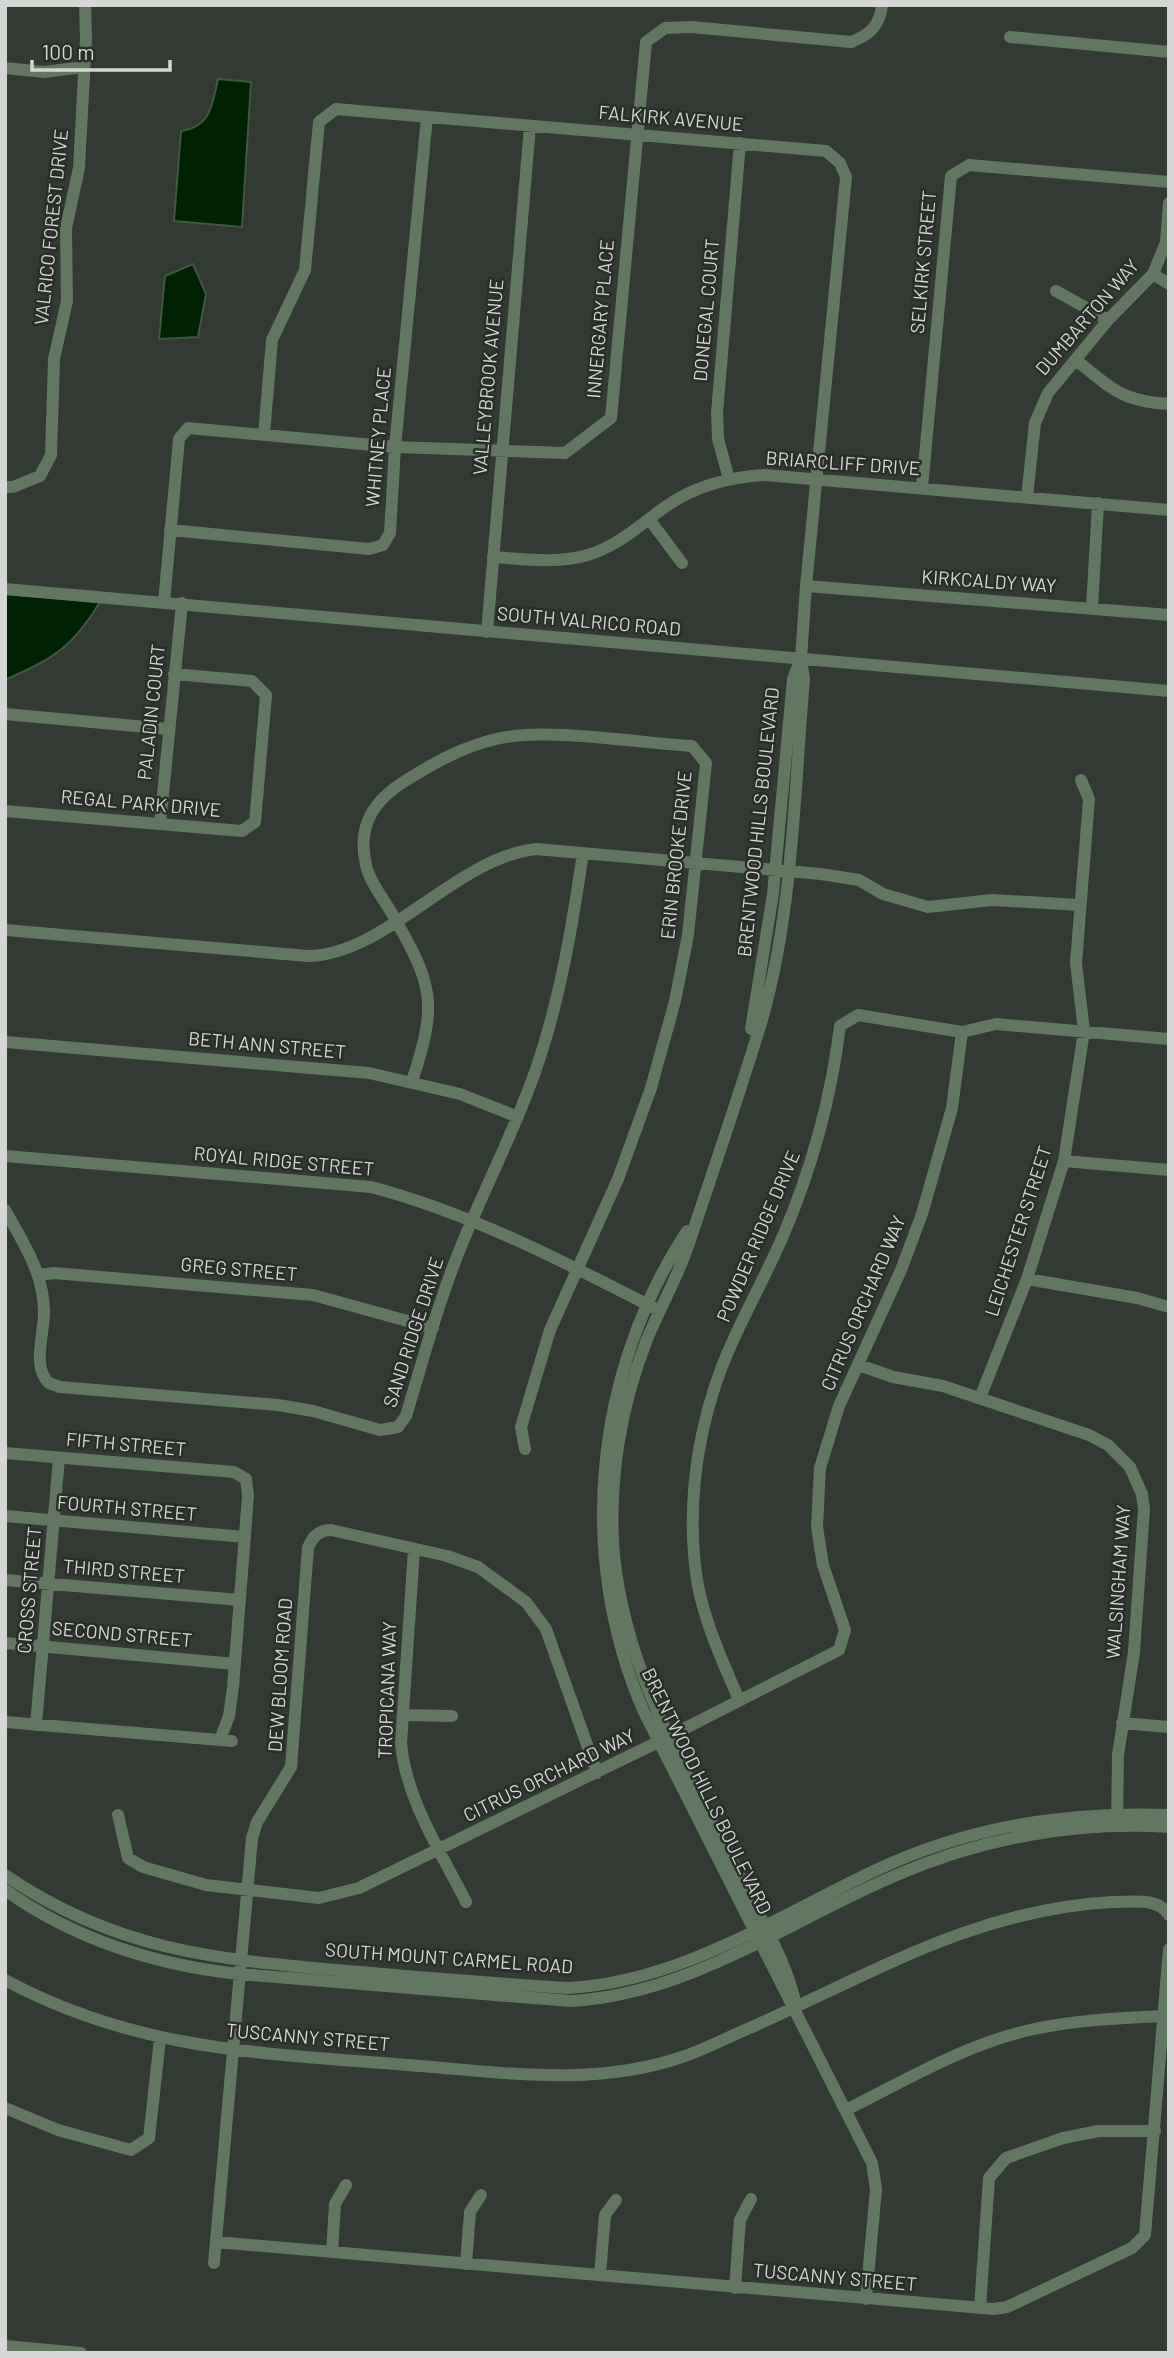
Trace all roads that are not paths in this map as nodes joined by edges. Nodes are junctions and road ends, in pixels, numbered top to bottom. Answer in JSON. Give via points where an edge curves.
{"nodes":[{"id":1,"x":85,"y":5,"type":"edge"},
{"id":2,"x":882,"y":5,"type":"edge"},
{"id":3,"x":1010,"y":37,"type":"dead end"},
{"id":4,"x":1169,"y":52,"type":"edge"},
{"id":5,"x":84,"y":67,"type":"junction"},
{"id":6,"x":5,"y":68,"type":"edge"},
{"id":7,"x":427,"y":117,"type":"junction"},
{"id":8,"x":530,"y":126,"type":"junction"},
{"id":9,"x":636,"y":135,"type":"junction"},
{"id":10,"x":740,"y":144,"type":"junction"},
{"id":11,"x":1169,"y":182,"type":"edge"},
{"id":12,"x":1169,"y":203,"type":"edge"},
{"id":13,"x":1153,"y":274,"type":"junction"},
{"id":14,"x":1169,"y":284,"type":"edge"},
{"id":15,"x":1056,"y":291,"type":"dead end"},
{"id":16,"x":1108,"y":320,"type":"junction"},
{"id":17,"x":1076,"y":360,"type":"junction"},
{"id":18,"x":1169,"y":404,"type":"edge"},
{"id":19,"x":264,"y":433,"type":"junction"},
{"id":20,"x":395,"y":447,"type":"junction"},
{"id":21,"x":501,"y":451,"type":"junction"},
{"id":22,"x":729,"y":479,"type":"junction"},
{"id":23,"x":816,"y":480,"type":"junction"},
{"id":24,"x":5,"y":487,"type":"edge"},
{"id":25,"x":922,"y":488,"type":"junction"},
{"id":26,"x":1027,"y":497,"type":"junction"},
{"id":27,"x":1098,"y":503,"type":"junction"},
{"id":28,"x":1169,"y":510,"type":"edge"},
{"id":29,"x":649,"y":519,"type":"junction"},
{"id":30,"x":170,"y":530,"type":"junction"},
{"id":31,"x":492,"y":557,"type":"junction"},
{"id":32,"x":682,"y":563,"type":"dead end"},
{"id":33,"x":806,"y":586,"type":"junction"},
{"id":34,"x":5,"y":589,"type":"edge"},
{"id":35,"x":164,"y":602,"type":"junction"},
{"id":36,"x":182,"y":603,"type":"junction"},
{"id":37,"x":1091,"y":608,"type":"junction"},
{"id":38,"x":1169,"y":615,"type":"edge"},
{"id":39,"x":486,"y":632,"type":"junction"},
{"id":40,"x":801,"y":659,"type":"junction"},
{"id":41,"x":174,"y":674,"type":"junction"},
{"id":42,"x":1169,"y":691,"type":"edge"},
{"id":43,"x":5,"y":714,"type":"edge"},
{"id":44,"x":168,"y":729,"type":"junction"},
{"id":45,"x":1082,"y":780,"type":"dead end"},
{"id":46,"x":5,"y":811,"type":"edge"},
{"id":47,"x":160,"y":824,"type":"junction"},
{"id":48,"x":583,"y":853,"type":"junction"},
{"id":49,"x":695,"y":862,"type":"junction"},
{"id":50,"x":781,"y":871,"type":"junction"},
{"id":51,"x":1080,"y":905,"type":"junction"},
{"id":52,"x":396,"y":920,"type":"junction"},
{"id":53,"x":5,"y":930,"type":"edge"},
{"id":54,"x":1084,"y":1031,"type":"junction"},
{"id":55,"x":962,"y":1032,"type":"junction"},
{"id":56,"x":1169,"y":1039,"type":"edge"},
{"id":57,"x":5,"y":1042,"type":"edge"},
{"id":58,"x":412,"y":1081,"type":"junction"},
{"id":59,"x":519,"y":1117,"type":"junction"},
{"id":60,"x":5,"y":1156,"type":"edge"},
{"id":61,"x":1064,"y":1161,"type":"junction"},
{"id":62,"x":1169,"y":1170,"type":"edge"},
{"id":63,"x":5,"y":1210,"type":"edge"},
{"id":64,"x":472,"y":1222,"type":"junction"},
{"id":65,"x":575,"y":1269,"type":"junction"},
{"id":66,"x":39,"y":1275,"type":"junction"},
{"id":67,"x":1027,"y":1279,"type":"junction"},
{"id":68,"x":1169,"y":1307,"type":"edge"},
{"id":69,"x":654,"y":1308,"type":"junction"},
{"id":70,"x":433,"y":1328,"type":"junction"},
{"id":71,"x":859,"y":1365,"type":"junction"},
{"id":72,"x":979,"y":1398,"type":"junction"},
{"id":73,"x":525,"y":1449,"type":"dead end"},
{"id":74,"x":5,"y":1453,"type":"edge"},
{"id":75,"x":59,"y":1458,"type":"junction"},
{"id":76,"x":5,"y":1516,"type":"edge"},
{"id":77,"x":54,"y":1520,"type":"junction"},
{"id":78,"x":244,"y":1537,"type":"junction"},
{"id":79,"x":414,"y":1549,"type":"junction"},
{"id":80,"x":5,"y":1580,"type":"edge"},
{"id":81,"x":49,"y":1583,"type":"junction"},
{"id":82,"x":240,"y":1600,"type":"junction"},
{"id":83,"x":5,"y":1643,"type":"edge"},
{"id":84,"x":43,"y":1647,"type":"junction"},
{"id":85,"x":235,"y":1664,"type":"junction"},
{"id":86,"x":739,"y":1700,"type":"junction"},
{"id":87,"x":404,"y":1714,"type":"junction"},
{"id":88,"x":452,"y":1716,"type":"dead end"},
{"id":89,"x":5,"y":1722,"type":"edge"},
{"id":90,"x":1122,"y":1723,"type":"junction"},
{"id":91,"x":36,"y":1725,"type":"junction"},
{"id":92,"x":1169,"y":1727,"type":"edge"},
{"id":93,"x":663,"y":1740,"type":"junction"},
{"id":94,"x":597,"y":1773,"type":"junction"},
{"id":95,"x":118,"y":1815,"type":"dead end"},
{"id":96,"x":1169,"y":1815,"type":"edge"},
{"id":97,"x":1117,"y":1820,"type":"junction"},
{"id":98,"x":1169,"y":1828,"type":"edge"},
{"id":99,"x":440,"y":1850,"type":"junction"},
{"id":100,"x":5,"y":1875,"type":"edge"},
{"id":101,"x":5,"y":1890,"type":"edge"},
{"id":102,"x":247,"y":1890,"type":"junction"},
{"id":103,"x":466,"y":1902,"type":"dead end"},
{"id":104,"x":1169,"y":1915,"type":"edge"},
{"id":105,"x":761,"y":1934,"type":"junction"},
{"id":106,"x":1169,"y":1949,"type":"edge"},
{"id":107,"x":240,"y":1968,"type":"junction"},
{"id":108,"x":5,"y":1980,"type":"edge"},
{"id":109,"x":796,"y":2007,"type":"junction"},
{"id":110,"x":1163,"y":2015,"type":"junction"},
{"id":111,"x":160,"y":2039,"type":"junction"},
{"id":112,"x":232,"y":2050,"type":"junction"},
{"id":113,"x":5,"y":2108,"type":"edge"},
{"id":114,"x":846,"y":2110,"type":"junction"},
{"id":115,"x":1155,"y":2131,"type":"junction"},
{"id":116,"x":346,"y":2185,"type":"dead end"},
{"id":117,"x":481,"y":2195,"type":"dead end"},
{"id":118,"x":751,"y":2199,"type":"dead end"},
{"id":119,"x":616,"y":2200,"type":"dead end"},
{"id":120,"x":216,"y":2242,"type":"junction"},
{"id":121,"x":332,"y":2252,"type":"junction"},
{"id":122,"x":214,"y":2263,"type":"dead end"},
{"id":123,"x":466,"y":2263,"type":"junction"},
{"id":124,"x":600,"y":2274,"type":"junction"},
{"id":125,"x":735,"y":2288,"type":"junction"},
{"id":126,"x":866,"y":2299,"type":"junction"},
{"id":127,"x":980,"y":2308,"type":"junction"},
{"id":128,"x":5,"y":2346,"type":"edge"},
{"id":129,"x":81,"y":2353,"type":"edge"}],
"edges":[{"from":1,"to":5,"type":"street","name":"VALRICO FOREST DRIVE"},
{"from":2,"to":9,"type":"street","name":"INNERGARY PLACE","via":[[880,19],[867,36],[851,42],[665,28],[646,41]]},
{"from":3,"to":4,"type":"street"},
{"from":5,"to":6,"type":"street","via":[[44,72]]},
{"from":5,"to":24,"type":"street","name":"VALRICO FOREST DRIVE","via":[[79,168],[66,228],[67,301],[54,359],[51,455],[40,476]]},
{"from":7,"to":8,"type":"street","name":"FALKIRK AVENUE"},
{"from":7,"to":19,"type":"street","name":"FALKIRK AVENUE","via":[[336,109],[319,122],[305,270],[272,340]]},
{"from":7,"to":20,"type":"street","name":"WHITNEY PLACE"},
{"from":8,"to":9,"type":"street","name":"FALKIRK AVENUE"},
{"from":8,"to":21,"type":"street","name":"VALLEYBROOK AVENUE"},
{"from":9,"to":10,"type":"street","name":"FALKIRK AVENUE"},
{"from":9,"to":21,"type":"street","name":"INNERGARY PLACE","via":[[611,418],[565,453]]},
{"from":10,"to":22,"type":"street","name":"DONEGAL COURT","via":[[717,413],[718,439]]},
{"from":10,"to":23,"type":"street","name":"FALKIRK AVENUE","via":[[826,150],[840,163],[846,177]]},
{"from":11,"to":25,"type":"street","name":"SELKIRK STREET","via":[[969,164],[951,176]]},
{"from":12,"to":13,"type":"street","name":"DUMBARTON WAY","via":[[1166,242]]},
{"from":13,"to":14,"type":"street"},
{"from":13,"to":16,"type":"street","name":"DUMBARTON WAY"},
{"from":15,"to":16,"type":"street"},
{"from":16,"to":17,"type":"street","name":"DUMBARTON WAY"},
{"from":17,"to":18,"type":"street","via":[[1122,397]]},
{"from":17,"to":26,"type":"street","name":"DUMBARTON WAY","via":[[1048,393],[1035,423]]},
{"from":19,"to":20,"type":"street","name":"INNERGARY PLACE"},
{"from":19,"to":30,"type":"street","name":"INNERGARY PLACE","via":[[188,428],[179,439]]},
{"from":20,"to":21,"type":"street","name":"INNERGARY PLACE"},
{"from":20,"to":30,"type":"street","name":"WHITNEY PLACE","via":[[390,533],[383,545],[369,549]]},
{"from":21,"to":31,"type":"street","name":"VALLEYBROOK AVENUE"},
{"from":22,"to":23,"type":"street","name":"BRIARCLIFF DRIVE","via":[[765,475]]},
{"from":22,"to":29,"type":"street","name":"BRIARCLIFF DRIVE","via":[[683,495]]},
{"from":23,"to":25,"type":"street","name":"BRIARCLIFF DRIVE"},
{"from":23,"to":33,"type":"street","name":"FALKIRK AVENUE"},
{"from":25,"to":26,"type":"street","name":"BRIARCLIFF DRIVE"},
{"from":26,"to":27,"type":"street","name":"BRIARCLIFF DRIVE"},
{"from":27,"to":28,"type":"street","name":"BRIARCLIFF DRIVE"},
{"from":27,"to":37,"type":"street"},
{"from":29,"to":31,"type":"street","name":"BRIARCLIFF DRIVE","via":[[620,541],[586,556],[542,561]]},
{"from":29,"to":32,"type":"street"},
{"from":30,"to":35,"type":"street","name":"INNERGARY PLACE"},
{"from":31,"to":39,"type":"street","name":"VALLEYBROOK AVENUE"},
{"from":33,"to":37,"type":"street","name":"KIRKCALDY WAY"},
{"from":33,"to":40,"type":"street","name":"FALKIRK AVENUE"},
{"from":34,"to":35,"type":"street","name":"SOUTH VALRICO ROAD"},
{"from":35,"to":36,"type":"street","name":"SOUTH VALRICO ROAD"},
{"from":36,"to":39,"type":"street","name":"SOUTH VALRICO ROAD"},
{"from":36,"to":41,"type":"street","name":"PALADIN COURT"},
{"from":37,"to":38,"type":"street","name":"KIRKCALDY WAY"},
{"from":39,"to":40,"type":"street","name":"SOUTH VALRICO ROAD"},
{"from":40,"to":42,"type":"street","name":"SOUTH VALRICO ROAD"},
{"from":40,"to":50,"type":"street","name":"BRENTWOOD HILLS BOULEVARD","via":[[793,679]]},
{"from":41,"to":44,"type":"street","name":"PALADIN COURT"},
{"from":41,"to":47,"type":"street","name":"REGAL PARK DRIVE","via":[[251,681],[266,695],[255,822],[242,831]]},
{"from":43,"to":44,"type":"street"},
{"from":44,"to":47,"type":"street","name":"PALADIN COURT"},
{"from":45,"to":51,"type":"street","name":"LEICHESTER STREET","via":[[1089,800]]},
{"from":46,"to":47,"type":"street","name":"REGAL PARK DRIVE"},
{"from":48,"to":49,"type":"street"},
{"from":48,"to":52,"type":"street","via":[[536,849],[495,859]]},
{"from":48,"to":59,"type":"street","name":"SAND RIDGE DRIVE","via":[[558,992]]},
{"from":49,"to":50,"type":"street"},
{"from":49,"to":52,"type":"street","name":"ERIN BROOKE DRIVE","via":[[706,763],[692,747],[531,735],[498,738],[440,759],[384,794],[373,806],[367,821],[366,868]]},
{"from":49,"to":65,"type":"street","name":"ERIN BROOKE DRIVE","via":[[676,1001],[651,1088],[618,1179]]},
{"from":50,"to":51,"type":"street","via":[[859,880],[883,894],[928,907],[992,900]]},
{"from":50,"to":69,"type":"street","name":"BRENTWOOD HILLS BOULEVARD","via":[[750,1053],[688,1245]]},
{"from":51,"to":54,"type":"street","name":"LEICHESTER STREET","via":[[1076,963]]},
{"from":52,"to":53,"type":"street","via":[[342,950],[308,956]]},
{"from":52,"to":58,"type":"street","name":"ERIN BROOKE DRIVE","via":[[418,956],[428,985],[427,1035]]},
{"from":54,"to":55,"type":"street","name":"POWDER RIDGE DRIVE","via":[[996,1024]]},
{"from":54,"to":56,"type":"street","name":"POWDER RIDGE DRIVE"},
{"from":54,"to":61,"type":"street","name":"LEICHESTER STREET"},
{"from":55,"to":71,"type":"street","name":"CITRUS ORCHARD WAY","via":[[952,1108],[930,1189]]},
{"from":55,"to":86,"type":"street","name":"POWDER RIDGE DRIVE","via":[[858,1015],[840,1026],[819,1139],[784,1234],[716,1383],[699,1445],[694,1493],[697,1580]]},
{"from":57,"to":58,"type":"street","name":"BETH ANN STREET","via":[[369,1073]]},
{"from":58,"to":59,"type":"street","name":"BETH ANN STREET"},
{"from":59,"to":64,"type":"street","name":"SAND RIDGE DRIVE"},
{"from":60,"to":64,"type":"street","name":"ROYAL RIDGE STREET","via":[[371,1187],[418,1199]]},
{"from":61,"to":62,"type":"street"},
{"from":61,"to":67,"type":"street","name":"LEICHESTER STREET"},
{"from":63,"to":66,"type":"street","name":"SAND RIDGE DRIVE"},
{"from":64,"to":65,"type":"street","name":"ROYAL RIDGE STREET"},
{"from":64,"to":70,"type":"street","name":"SAND RIDGE DRIVE"},
{"from":65,"to":69,"type":"street","name":"ROYAL RIDGE STREET"},
{"from":65,"to":73,"type":"street","name":"ERIN BROOKE DRIVE","via":[[550,1330],[521,1427]]},
{"from":66,"to":70,"type":"street","name":"GREG STREET","via":[[305,1294]]},
{"from":66,"to":70,"type":"street","name":"SAND RIDGE DRIVE","via":[[44,1307],[40,1368],[52,1385],[295,1407],[385,1431],[404,1421]]},
{"from":67,"to":68,"type":"street","via":[[1137,1297]]},
{"from":67,"to":72,"type":"street","name":"LEICHESTER STREET"},
{"from":69,"to":93,"type":"street","name":"BRENTWOOD HILLS BOULEVARD","via":[[626,1406],[615,1471],[613,1529],[627,1629]]},
{"from":71,"to":72,"type":"street","name":"WALSINGHAM WAY"},
{"from":71,"to":86,"type":"street","name":"CITRUS ORCHARD WAY","via":[[828,1438],[817,1501],[823,1565],[845,1630],[839,1650]]},
{"from":72,"to":90,"type":"street","name":"WALSINGHAM WAY","via":[[1098,1439],[1120,1454],[1137,1480],[1144,1525],[1134,1652]]},
{"from":74,"to":75,"type":"street","name":"FIFTH STREET"},
{"from":75,"to":77,"type":"street","name":"CROSS STREET"},
{"from":75,"to":78,"type":"street","name":"FIFTH STREET","via":[[244,1476],[248,1487]]},
{"from":76,"to":77,"type":"street","name":"FOURTH STREET"},
{"from":77,"to":78,"type":"street","name":"FOURTH STREET"},
{"from":77,"to":81,"type":"street","name":"CROSS STREET"},
{"from":78,"to":82,"type":"street"},
{"from":79,"to":87,"type":"street","name":"TROPICANA WAY"},
{"from":79,"to":94,"type":"street","name":"DEW BLOOM ROAD","via":[[478,1567],[526,1602],[546,1629]]},
{"from":79,"to":102,"type":"street","name":"DEW BLOOM ROAD","via":[[331,1530],[320,1532],[310,1543],[296,1745],[292,1767],[257,1822]]},
{"from":80,"to":81,"type":"street","name":"THIRD STREET"},
{"from":81,"to":82,"type":"street","name":"THIRD STREET"},
{"from":81,"to":84,"type":"street","name":"CROSS STREET"},
{"from":82,"to":85,"type":"street"},
{"from":83,"to":84,"type":"street","name":"SECOND STREET"},
{"from":84,"to":85,"type":"street","name":"SECOND STREET"},
{"from":84,"to":91,"type":"street","name":"CROSS STREET"},
{"from":85,"to":91,"type":"street","via":[[226,1740]]},
{"from":86,"to":93,"type":"street","name":"CITRUS ORCHARD WAY"},
{"from":87,"to":88,"type":"street"},
{"from":87,"to":99,"type":"street","name":"TROPICANA WAY","via":[[403,1768]]},
{"from":89,"to":91,"type":"street"},
{"from":90,"to":92,"type":"street"},
{"from":90,"to":97,"type":"street","name":"WALSINGHAM WAY","via":[[1116,1768]]},
{"from":93,"to":94,"type":"street","name":"CITRUS ORCHARD WAY"},
{"from":93,"to":105,"type":"street","name":"BRENTWOOD HILLS BOULEVARD"},
{"from":94,"to":99,"type":"street","name":"CITRUS ORCHARD WAY"},
{"from":95,"to":102,"type":"street","name":"CITRUS ORCHARD WAY","via":[[128,1858],[143,1867],[206,1885]]},
{"from":96,"to":97,"type":"street","name":"SOUTH MOUNT CARMEL ROAD"},
{"from":97,"to":98,"type":"street","name":"SOUTH MOUNT CARMEL ROAD"},
{"from":97,"to":105,"type":"street","name":"SOUTH MOUNT CARMEL ROAD","via":[[1034,1821],[939,1844],[874,1871]]},
{"from":99,"to":102,"type":"street","name":"CITRUS ORCHARD WAY","via":[[359,1888],[319,1898]]},
{"from":99,"to":103,"type":"street","name":"TROPICANA WAY"},
{"from":100,"to":107,"type":"street","name":"SOUTH MOUNT CARMEL ROAD","via":[[57,1907],[128,1938]]},
{"from":101,"to":107,"type":"street","name":"SOUTH MOUNT CARMEL ROAD","via":[[41,1913],[111,1945],[179,1965]]},
{"from":102,"to":107,"type":"street","name":"DEW BLOOM ROAD"},
{"from":104,"to":109,"type":"street","name":"TUSCANNY STREET","via":[[1147,1902],[1085,1904],[1021,1914],[928,1944]]},
{"from":105,"to":107,"type":"street","name":"SOUTH MOUNT CARMEL ROAD","via":[[663,1971],[587,1987]]},
{"from":105,"to":109,"type":"street","name":"BRENTWOOD HILLS BOULEVARD","via":[[785,1995]]},
{"from":106,"to":110,"type":"street","name":"TUSCANNY STREET"},
{"from":107,"to":112,"type":"street","name":"DEW BLOOM ROAD"},
{"from":108,"to":111,"type":"street","name":"TUSCANNY STREET","via":[[74,2013]]},
{"from":109,"to":112,"type":"street","name":"TUSCANNY STREET","via":[[687,2056],[597,2076]]},
{"from":109,"to":114,"type":"street","name":"BRENTWOOD HILLS BOULEVARD"},
{"from":110,"to":114,"type":"street","via":[[1032,2029],[965,2052]]},
{"from":110,"to":115,"type":"street","name":"TUSCANNY STREET"},
{"from":111,"to":112,"type":"street","name":"TUSCANNY STREET"},
{"from":111,"to":113,"type":"street","via":[[149,2138],[131,2150],[58,2130]]},
{"from":112,"to":120,"type":"street","name":"DEW BLOOM ROAD"},
{"from":114,"to":126,"type":"street","name":"BRENTWOOD HILLS BOULEVARD","via":[[876,2178]]},
{"from":115,"to":127,"type":"street","name":"TUSCANNY STREET","via":[[1143,2241],[1007,2307]]},
{"from":115,"to":127,"type":"street","via":[[1099,2131],[1006,2158],[989,2178]]},
{"from":116,"to":121,"type":"street","via":[[335,2204]]},
{"from":117,"to":123,"type":"street","via":[[470,2212]]},
{"from":118,"to":125,"type":"street","via":[[740,2220]]},
{"from":119,"to":124,"type":"street","via":[[605,2215]]},
{"from":120,"to":121,"type":"street","name":"TUSCANNY STREET"},
{"from":120,"to":122,"type":"street","name":"DEW BLOOM ROAD"},
{"from":121,"to":123,"type":"street","name":"TUSCANNY STREET"},
{"from":123,"to":124,"type":"street","name":"TUSCANNY STREET"},
{"from":124,"to":125,"type":"street","name":"TUSCANNY STREET"},
{"from":125,"to":126,"type":"street","name":"TUSCANNY STREET"},
{"from":126,"to":127,"type":"street","name":"TUSCANNY STREET"},
{"from":128,"to":129,"type":"street"}]}
